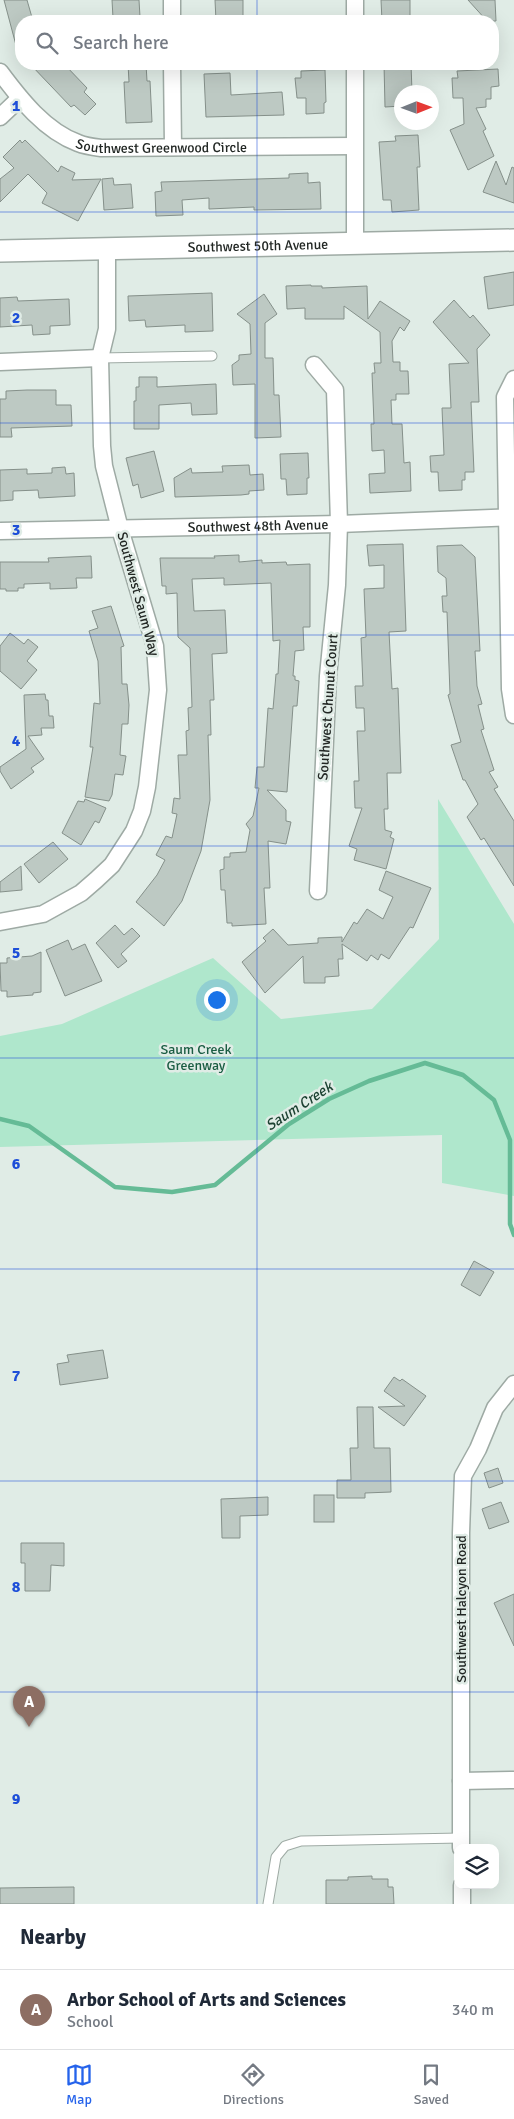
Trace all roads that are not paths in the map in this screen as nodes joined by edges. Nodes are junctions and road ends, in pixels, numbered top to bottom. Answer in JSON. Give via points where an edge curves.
{"nodes":[{"id":1,"x":172,"y":0,"type":"edge"},
{"id":2,"x":355,"y":0,"type":"edge"},
{"id":3,"x":172,"y":15,"type":"edge"},
{"id":4,"x":355,"y":15,"type":"edge"},
{"id":5,"x":172,"y":70,"type":"edge"},
{"id":6,"x":355,"y":70,"type":"edge"},
{"id":7,"x":0,"y":72,"type":"edge"},
{"id":8,"x":19,"y":99,"type":"junction"},
{"id":9,"x":0,"y":117,"type":"edge"},
{"id":10,"x":354,"y":146,"type":"junction"},
{"id":11,"x":173,"y":147,"type":"junction"},
{"id":12,"x":514,"y":240,"type":"edge"},
{"id":13,"x":355,"y":244,"type":"junction"},
{"id":14,"x":107,"y":248,"type":"junction"},
{"id":15,"x":0,"y":251,"type":"edge"},
{"id":16,"x":212,"y":356,"type":"dead end"},
{"id":17,"x":100,"y":358,"type":"junction"},
{"id":18,"x":0,"y":362,"type":"edge"},
{"id":19,"x":314,"y":365,"type":"dead end"},
{"id":20,"x":514,"y":379,"type":"edge"},
{"id":21,"x":511,"y":517,"type":"edge"},
{"id":22,"x":339,"y":524,"type":"junction"},
{"id":23,"x":120,"y":529,"type":"junction"},
{"id":24,"x":0,"y":531,"type":"edge"},
{"id":25,"x":514,"y":715,"type":"edge"},
{"id":26,"x":318,"y":890,"type":"dead end"},
{"id":27,"x":0,"y":922,"type":"edge"},
{"id":28,"x":514,"y":1384,"type":"edge"},
{"id":29,"x":514,"y":1780,"type":"edge"},
{"id":30,"x":461,"y":1781,"type":"junction"},
{"id":31,"x":461,"y":1843,"type":"edge"},
{"id":32,"x":462,"y":1889,"type":"edge"},
{"id":33,"x":268,"y":1904,"type":"edge"},
{"id":34,"x":462,"y":1904,"type":"edge"}],
"edges":[{"from":1,"to":3,"type":"street"},
{"from":2,"to":4,"type":"street"},
{"from":5,"to":11,"type":"street"},
{"from":6,"to":10,"type":"street"},
{"from":7,"to":8,"type":"street","name":"Southwest Greenwood Circle"},
{"from":8,"to":9,"type":"street"},
{"from":8,"to":11,"type":"street","name":"Southwest Greenwood Circle","via":[[46,124],[77,143],[101,148]]},
{"from":10,"to":11,"type":"street","name":"Southwest Greenwood Circle"},
{"from":10,"to":13,"type":"street"},
{"from":12,"to":13,"type":"street","name":"Southwest 50th Avenue"},
{"from":13,"to":14,"type":"street","name":"Southwest 50th Avenue"},
{"from":14,"to":15,"type":"street","name":"Southwest 50th Avenue"},
{"from":14,"to":17,"type":"street","name":"Southwest Saum Way","via":[[107,330]]},
{"from":16,"to":17,"type":"lane"},
{"from":17,"to":18,"type":"street"},
{"from":17,"to":23,"type":"street","name":"Southwest Saum Way","via":[[104,466]]},
{"from":19,"to":22,"type":"street","name":"Southwest Chunut Court","via":[[335,390]]},
{"from":20,"to":21,"type":"street","via":[[505,397]]},
{"from":21,"to":22,"type":"street","name":"Southwest 48th Avenue"},
{"from":21,"to":25,"type":"street","via":[[510,689]]},
{"from":22,"to":23,"type":"street","name":"Southwest 48th Avenue"},
{"from":22,"to":26,"type":"street","name":"Southwest Chunut Court"},
{"from":23,"to":24,"type":"street","name":"Southwest 48th Avenue"},
{"from":23,"to":27,"type":"street","name":"Southwest Saum Way","via":[[149,626],[157,668],[156,717],[142,811],[129,840],[112,865],[81,894],[43,914]]},
{"from":28,"to":30,"type":"street","name":"Southwest Halcyon Road","via":[[494,1408],[464,1476],[460,1533]]},
{"from":29,"to":30,"type":"street"},
{"from":30,"to":31,"type":"street","name":"Southwest Halcyon Road"},
{"from":31,"to":33,"type":"lane","via":[[301,1842],[285,1846],[276,1858]]},
{"from":32,"to":34,"type":"street"}]}
